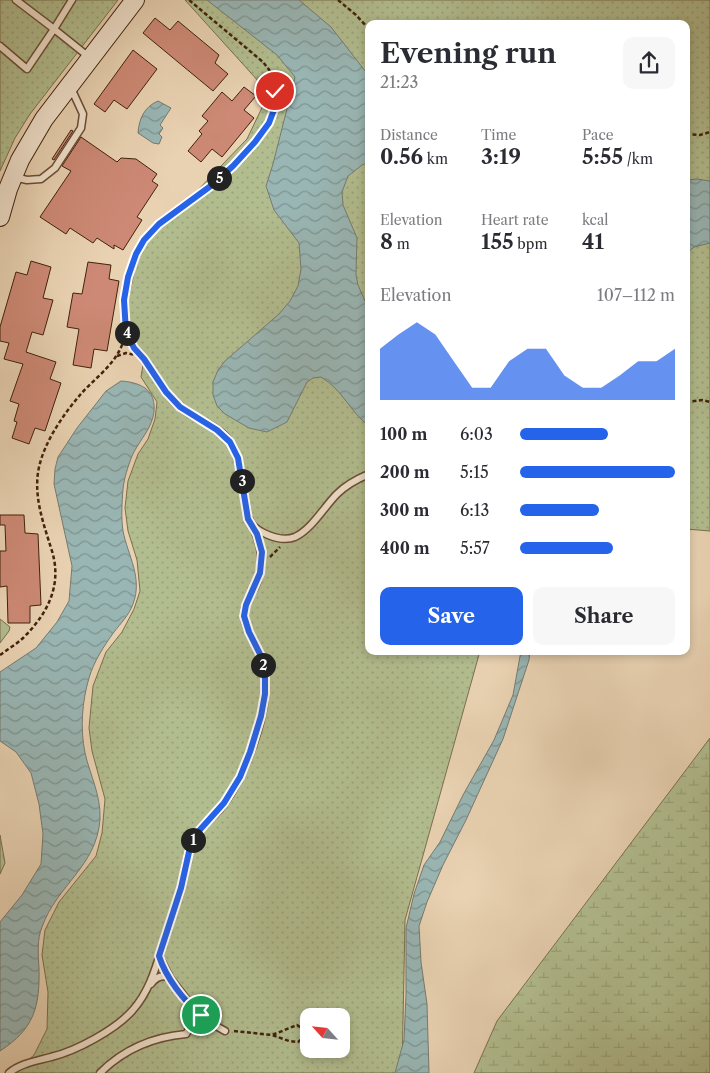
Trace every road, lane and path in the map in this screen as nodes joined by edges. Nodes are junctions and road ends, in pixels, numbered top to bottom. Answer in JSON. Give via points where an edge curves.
{"nodes":[{"id":1,"x":16,"y":0,"type":"edge"},
{"id":2,"x":72,"y":0,"type":"edge"},
{"id":3,"x":135,"y":0,"type":"edge"},
{"id":4,"x":189,"y":0,"type":"edge"},
{"id":5,"x":338,"y":0,"type":"edge"},
{"id":6,"x":365,"y":24,"type":"edge"},
{"id":7,"x":54,"y":30,"type":"junction"},
{"id":8,"x":0,"y":46,"type":"edge"},
{"id":9,"x":90,"y":58,"type":"junction"},
{"id":10,"x":70,"y":85,"type":"junction"},
{"id":11,"x":710,"y":132,"type":"edge"},
{"id":12,"x":690,"y":134,"type":"edge"},
{"id":13,"x":13,"y":177,"type":"junction"},
{"id":14,"x":0,"y":217,"type":"edge"},
{"id":15,"x":126,"y":332,"type":"junction"},
{"id":16,"x":115,"y":357,"type":"junction"},
{"id":17,"x":144,"y":359,"type":"junction"},
{"id":18,"x":690,"y":402,"type":"edge"},
{"id":19,"x":710,"y":402,"type":"edge"},
{"id":20,"x":365,"y":476,"type":"edge"},
{"id":21,"x":248,"y":519,"type":"junction"},
{"id":22,"x":295,"y":537,"type":"junction"},
{"id":23,"x":260,"y":573,"type":"junction"},
{"id":24,"x":0,"y":655,"type":"edge"},
{"id":25,"x":159,"y":956,"type":"junction"},
{"id":26,"x":170,"y":978,"type":"junction"},
{"id":27,"x":150,"y":985,"type":"junction"},
{"id":28,"x":195,"y":1010,"type":"junction"},
{"id":29,"x":225,"y":1031,"type":"joint"},
{"id":30,"x":272,"y":1035,"type":"junction"},
{"id":31,"x":9,"y":1073,"type":"edge"},
{"id":32,"x":100,"y":1073,"type":"edge"}],
"edges":[{"from":1,"to":7,"type":"lane"},
{"from":2,"to":7,"type":"lane"},
{"from":3,"to":9,"type":"street"},
{"from":4,"to":15,"type":"path","via":[[263,62],[271,74],[275,107],[269,123],[233,166],[159,224],[140,247],[128,277],[124,300]]},
{"from":5,"to":6,"type":"path"},
{"from":7,"to":8,"type":"lane","via":[[27,69]]},
{"from":7,"to":9,"type":"lane"},
{"from":9,"to":10,"type":"street"},
{"from":10,"to":13,"type":"street","via":[[44,119]]},
{"from":10,"to":13,"type":"lane","via":[[83,114],[81,128],[55,168],[41,178]]},
{"from":11,"to":12,"type":"path"},
{"from":13,"to":14,"type":"street"},
{"from":15,"to":16,"type":"path"},
{"from":15,"to":17,"type":"path"},
{"from":16,"to":17,"type":"path","via":[[126,353]]},
{"from":16,"to":24,"type":"path","via":[[79,396],[46,445],[39,468],[38,495],[56,575],[52,596],[41,617],[23,638]]},
{"from":17,"to":21,"type":"lane","via":[[180,407],[230,442],[238,458]]},
{"from":18,"to":19,"type":"path"},
{"from":20,"to":22,"type":"lane","via":[[353,480],[337,494]]},
{"from":21,"to":22,"type":"lane","via":[[273,537]]},
{"from":21,"to":23,"type":"lane","via":[[262,552]]},
{"from":22,"to":23,"type":"path","via":[[278,549]]},
{"from":23,"to":25,"type":"lane","via":[[244,616],[265,673],[261,716],[240,777],[224,803],[191,843],[181,888]]},
{"from":25,"to":26,"type":"lane"},
{"from":25,"to":27,"type":"lane"},
{"from":26,"to":27,"type":"lane","via":[[160,976]]},
{"from":26,"to":28,"type":"lane"},
{"from":27,"to":31,"type":"lane","via":[[133,1010],[100,1036]]},
{"from":28,"to":29,"type":"lane"},
{"from":28,"to":32,"type":"lane","via":[[194,1022],[186,1034],[150,1041],[127,1051]]},
{"from":29,"to":30,"type":"path"},
{"from":30,"to":30,"type":"path","via":[[297,1025],[303,1029],[304,1037],[298,1042]]}]}
